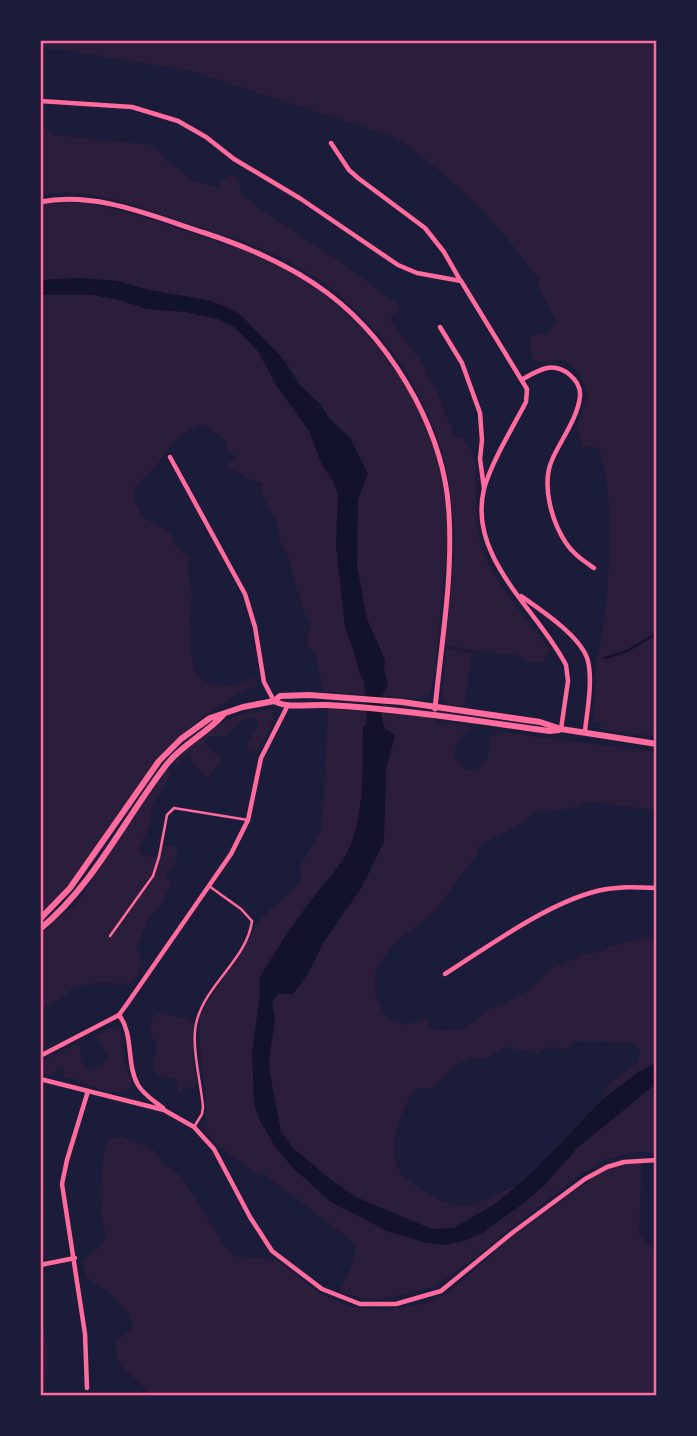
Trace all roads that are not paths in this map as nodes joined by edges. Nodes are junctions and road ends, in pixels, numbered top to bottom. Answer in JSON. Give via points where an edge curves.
{"nodes":[{"id":1,"x":40,"y":101,"type":"edge"},
{"id":2,"x":331,"y":143,"type":"dead end"},
{"id":3,"x":40,"y":202,"type":"edge"},
{"id":4,"x":461,"y":281,"type":"junction"},
{"id":5,"x":440,"y":327,"type":"dead end"},
{"id":6,"x":523,"y":379,"type":"junction"},
{"id":7,"x":170,"y":457,"type":"dead end"},
{"id":8,"x":484,"y":489,"type":"junction"},
{"id":9,"x":594,"y":568,"type":"dead end"},
{"id":10,"x":518,"y":593,"type":"junction"},
{"id":11,"x":274,"y":701,"type":"junction"},
{"id":12,"x":288,"y":705,"type":"junction"},
{"id":13,"x":435,"y":711,"type":"junction"},
{"id":14,"x":225,"y":713,"type":"junction"},
{"id":15,"x":561,"y":729,"type":"junction"},
{"id":16,"x":584,"y":733,"type":"junction"},
{"id":17,"x":657,"y":744,"type":"edge"},
{"id":18,"x":248,"y":820,"type":"junction"},
{"id":19,"x":208,"y":886,"type":"junction"},
{"id":20,"x":657,"y":888,"type":"edge"},
{"id":21,"x":40,"y":919,"type":"edge"},
{"id":22,"x":40,"y":929,"type":"edge"},
{"id":23,"x":110,"y":936,"type":"dead end"},
{"id":24,"x":444,"y":974,"type":"dead end"},
{"id":25,"x":119,"y":1015,"type":"junction"},
{"id":26,"x":40,"y":1056,"type":"edge"},
{"id":27,"x":40,"y":1079,"type":"edge"},
{"id":28,"x":88,"y":1091,"type":"junction"},
{"id":29,"x":164,"y":1110,"type":"junction"},
{"id":30,"x":194,"y":1127,"type":"junction"},
{"id":31,"x":657,"y":1160,"type":"edge"},
{"id":32,"x":75,"y":1258,"type":"junction"},
{"id":33,"x":40,"y":1265,"type":"edge"},
{"id":34,"x":87,"y":1388,"type":"dead end"}],
"edges":[{"from":1,"to":4,"type":"street","via":[[132,107],[178,121],[397,265]]},
{"from":2,"to":4,"type":"street","via":[[358,178],[425,228]]},
{"from":3,"to":13,"type":"street","via":[[107,203],[223,239],[307,278],[374,334],[421,410],[443,467],[450,534]]},
{"from":4,"to":6,"type":"street"},
{"from":5,"to":8,"type":"street","via":[[462,363],[480,413]]},
{"from":6,"to":8,"type":"street","via":[[528,395]]},
{"from":6,"to":9,"type":"street","via":[[556,368],[572,377],[579,389],[578,404],[550,463],[547,482],[566,543]]},
{"from":7,"to":11,"type":"street","via":[[245,594],[264,682]]},
{"from":8,"to":10,"type":"street","via":[[484,527],[490,547]]},
{"from":10,"to":15,"type":"street","via":[[566,665]]},
{"from":10,"to":16,"type":"street","via":[[585,653],[589,685]]},
{"from":11,"to":12,"type":"main road"},
{"from":11,"to":13,"type":"main road","via":[[297,695],[345,697],[402,702]]},
{"from":11,"to":14,"type":"main road"},
{"from":12,"to":13,"type":"main road"},
{"from":12,"to":18,"type":"street","via":[[261,758]]},
{"from":13,"to":15,"type":"main road","via":[[550,732]]},
{"from":14,"to":21,"type":"main road","via":[[202,723],[171,748],[70,888]]},
{"from":14,"to":22,"type":"main road","via":[[169,762],[80,887]]},
{"from":15,"to":16,"type":"main road"},
{"from":16,"to":17,"type":"main road"},
{"from":18,"to":19,"type":"street"},
{"from":18,"to":23,"type":"lane","via":[[174,808],[169,812],[153,876]]},
{"from":19,"to":25,"type":"street"},
{"from":19,"to":30,"type":"lane","via":[[252,921],[245,943],[196,1021],[203,1107]]},
{"from":20,"to":24,"type":"street","via":[[610,889],[579,897]]},
{"from":25,"to":26,"type":"street"},
{"from":25,"to":29,"type":"street","via":[[125,1023],[138,1085]]},
{"from":27,"to":28,"type":"street"},
{"from":28,"to":29,"type":"street"},
{"from":28,"to":32,"type":"street","via":[[62,1184]]},
{"from":29,"to":30,"type":"street"},
{"from":30,"to":31,"type":"street","via":[[214,1149],[272,1251],[314,1284],[348,1301],[381,1306],[430,1296],[453,1283],[564,1193],[599,1171],[624,1162]]},
{"from":32,"to":33,"type":"street"},
{"from":32,"to":34,"type":"street"}]}
